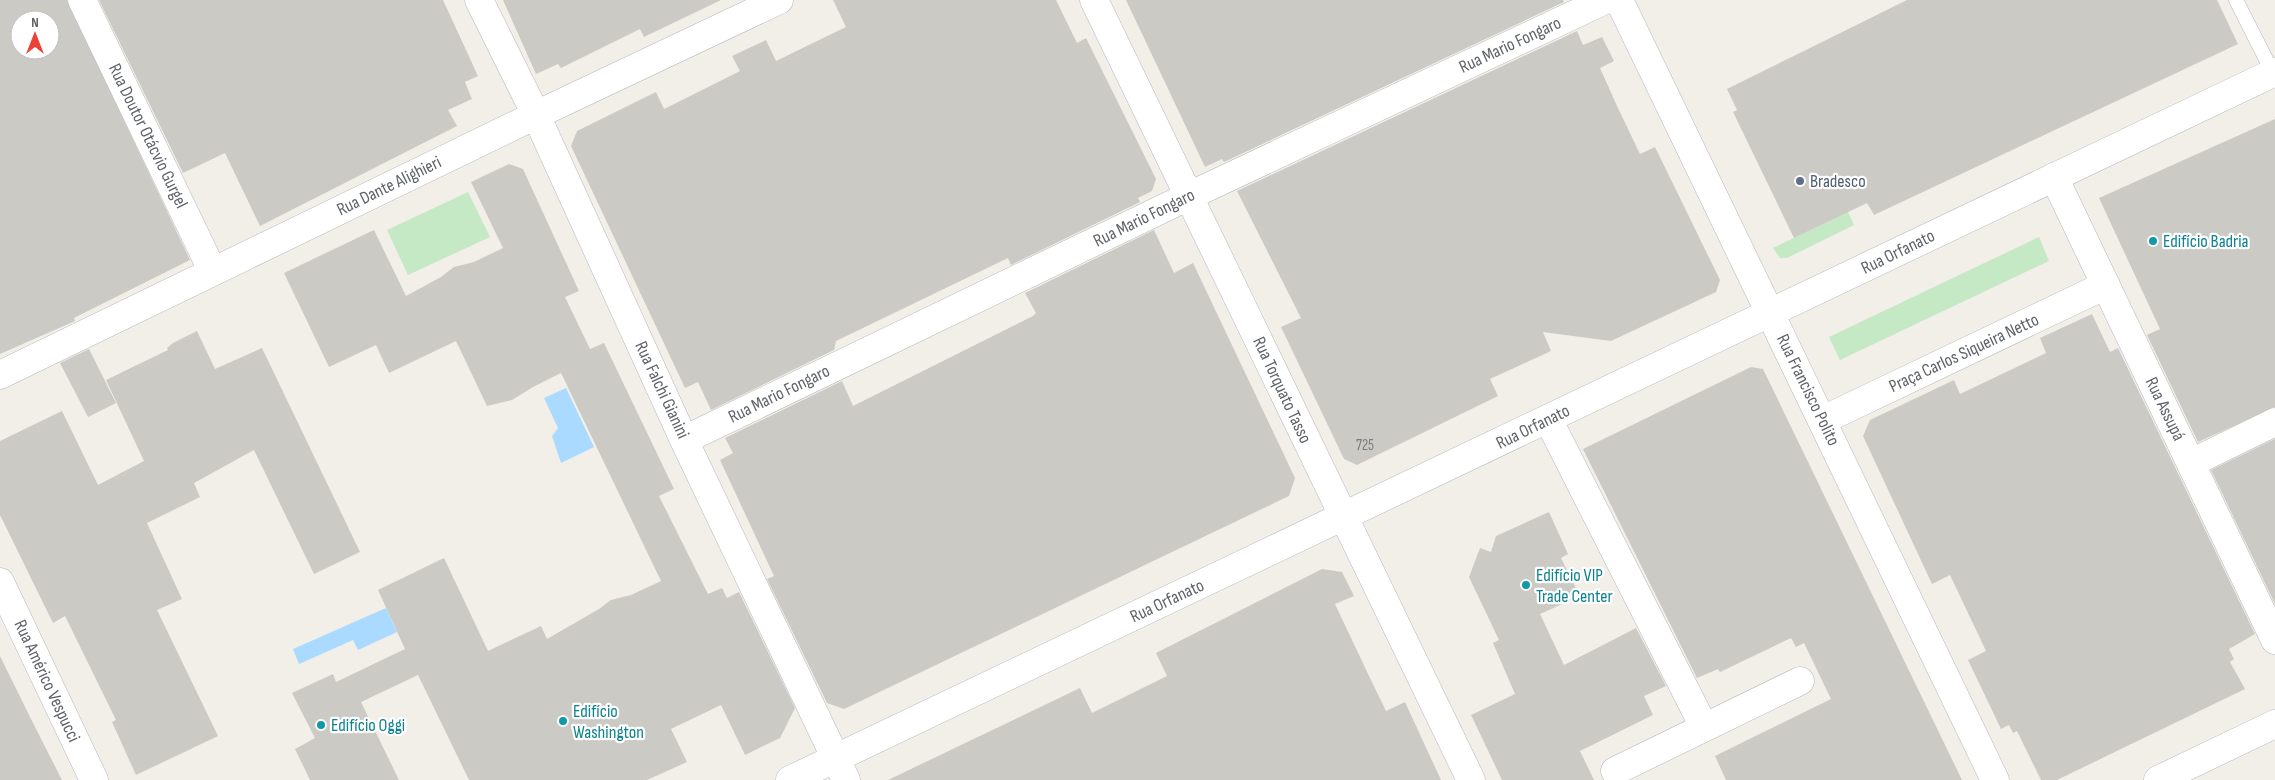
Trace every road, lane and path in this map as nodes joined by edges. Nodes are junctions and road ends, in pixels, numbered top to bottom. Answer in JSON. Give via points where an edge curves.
{"nodes":[{"id":1,"x":82,"y":0,"type":"edge"},
{"id":2,"x":479,"y":0,"type":"edge"},
{"id":3,"x":779,"y":0,"type":"edge"},
{"id":4,"x":1094,"y":0,"type":"edge"},
{"id":5,"x":1605,"y":0,"type":"edge"},
{"id":6,"x":1619,"y":0,"type":"edge"},
{"id":7,"x":2236,"y":0,"type":"edge"},
{"id":8,"x":2274,"y":72,"type":"edge"},
{"id":9,"x":536,"y":115,"type":"junction"},
{"id":10,"x":2054,"y":177,"type":"junction"},
{"id":11,"x":1189,"y":196,"type":"junction"},
{"id":12,"x":213,"y":272,"type":"junction"},
{"id":13,"x":2106,"y":285,"type":"junction"},
{"id":14,"x":1771,"y":313,"type":"junction"},
{"id":15,"x":0,"y":375,"type":"edge"},
{"id":16,"x":1548,"y":420,"type":"junction"},
{"id":17,"x":1823,"y":420,"type":"junction"},
{"id":18,"x":2275,"y":422,"type":"edge"},
{"id":19,"x":684,"y":440,"type":"junction"},
{"id":20,"x":2191,"y":463,"type":"junction"},
{"id":21,"x":1342,"y":518,"type":"junction"},
{"id":22,"x":0,"y":582,"type":"edge"},
{"id":23,"x":2275,"y":640,"type":"edge"},
{"id":24,"x":1800,"y":681,"type":"dead end"},
{"id":25,"x":2275,"y":724,"type":"edge"},
{"id":26,"x":1704,"y":727,"type":"junction"},
{"id":27,"x":840,"y":769,"type":"edge"},
{"id":28,"x":1615,"y":771,"type":"dead end"},
{"id":29,"x":94,"y":780,"type":"edge"},
{"id":30,"x":790,"y":780,"type":"edge"},
{"id":31,"x":1471,"y":780,"type":"edge"},
{"id":32,"x":1996,"y":780,"type":"edge"},
{"id":33,"x":2158,"y":780,"type":"edge"}],
"edges":[{"from":1,"to":12,"type":"street","name":"Rua Doutor Otácvio Gurgel"},
{"from":2,"to":9,"type":"street","name":"Rua Falchi Gianini"},
{"from":3,"to":9,"type":"street","name":"Rua Dante Alighieri"},
{"from":4,"to":11,"type":"street","name":"Rua Torquato Tasso"},
{"from":5,"to":11,"type":"street","name":"Rua Mario Fongaro"},
{"from":6,"to":14,"type":"street","name":"Rua Francisco Polito"},
{"from":7,"to":8,"type":"lane"},
{"from":8,"to":10,"type":"street","name":"Rua Orfanato"},
{"from":9,"to":12,"type":"street","name":"Rua Dante Alighieri"},
{"from":9,"to":19,"type":"street","name":"Rua Falchi Gianini"},
{"from":10,"to":13,"type":"street","name":"Rua Assupá"},
{"from":10,"to":14,"type":"street","name":"Rua Orfanato"},
{"from":11,"to":19,"type":"street","name":"Rua Mario Fongaro"},
{"from":11,"to":21,"type":"street","name":"Rua Torquato Tasso"},
{"from":12,"to":15,"type":"street","name":"Rua Dante Alighieri"},
{"from":13,"to":17,"type":"street","name":"Praça Carlos Siqueira Netto"},
{"from":13,"to":20,"type":"street","name":"Rua Assupá"},
{"from":14,"to":16,"type":"street","name":"Rua Orfanato"},
{"from":14,"to":17,"type":"street","name":"Rua Francisco Polito"},
{"from":16,"to":21,"type":"street","name":"Rua Orfanato"},
{"from":16,"to":26,"type":"street"},
{"from":17,"to":32,"type":"street","name":"Rua Francisco Polito"},
{"from":18,"to":20,"type":"street"},
{"from":19,"to":27,"type":"street","name":"Rua Falchi Gianini"},
{"from":20,"to":23,"type":"street","name":"Rua Assupá"},
{"from":21,"to":27,"type":"street","name":"Rua Orfanato"},
{"from":21,"to":31,"type":"street","name":"Rua Torquato Tasso"},
{"from":22,"to":29,"type":"street","name":"Rua Américo Vespucci"},
{"from":24,"to":26,"type":"street"},
{"from":25,"to":33,"type":"street"},
{"from":26,"to":28,"type":"street"},
{"from":27,"to":30,"type":"street","name":"Rua Orfanato"}]}
